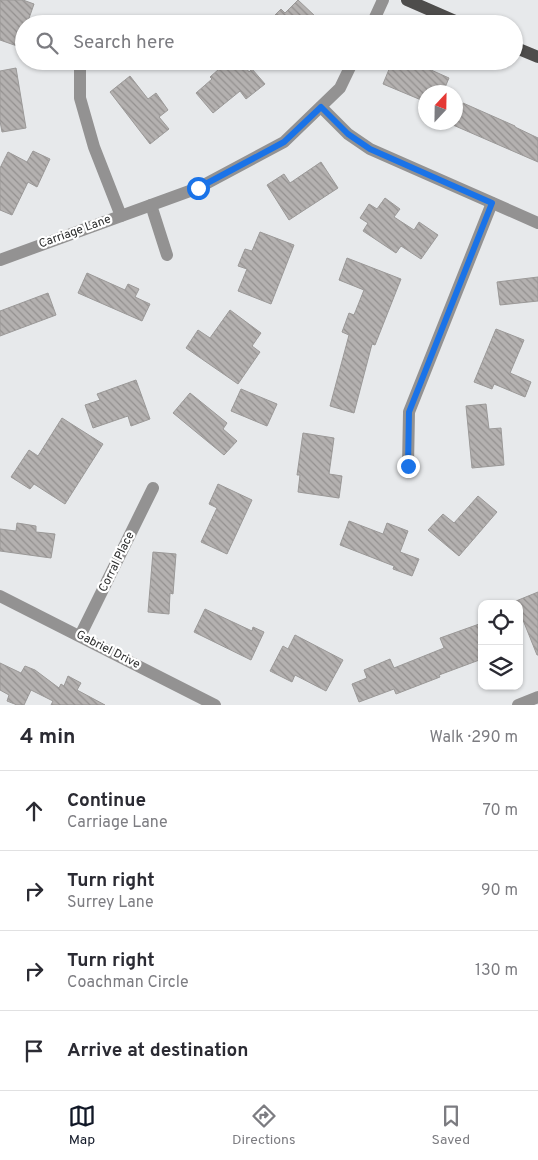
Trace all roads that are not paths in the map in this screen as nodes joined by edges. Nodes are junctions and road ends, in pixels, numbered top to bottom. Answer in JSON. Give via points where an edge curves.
{"nodes":[{"id":1,"x":383,"y":0,"type":"edge"},
{"id":2,"x":407,"y":0,"type":"edge"},
{"id":3,"x":376,"y":15,"type":"edge"},
{"id":4,"x":441,"y":15,"type":"edge"},
{"id":5,"x":523,"y":51,"type":"edge"},
{"id":6,"x":538,"y":57,"type":"edge"},
{"id":7,"x":80,"y":70,"type":"edge"},
{"id":8,"x":349,"y":70,"type":"edge"},
{"id":9,"x":321,"y":107,"type":"junction"},
{"id":10,"x":492,"y":203,"type":"junction"},
{"id":11,"x":151,"y":205,"type":"junction"},
{"id":12,"x":121,"y":216,"type":"junction"},
{"id":13,"x":538,"y":223,"type":"edge"},
{"id":14,"x":167,"y":256,"type":"dead end"},
{"id":15,"x":0,"y":260,"type":"edge"},
{"id":16,"x":408,"y":466,"type":"dead end"},
{"id":17,"x":153,"y":488,"type":"dead end"},
{"id":18,"x":0,"y":596,"type":"edge"},
{"id":19,"x":80,"y":636,"type":"junction"},
{"id":20,"x":538,"y":697,"type":"edge"},
{"id":21,"x":215,"y":705,"type":"edge"},
{"id":22,"x":518,"y":705,"type":"edge"}],
"edges":[{"from":1,"to":3,"type":"street"},
{"from":2,"to":4,"type":"main road"},
{"from":5,"to":6,"type":"main road"},
{"from":7,"to":12,"type":"street","via":[[80,98],[94,147]]},
{"from":8,"to":9,"type":"street","name":"Carriage Lane","via":[[340,88]]},
{"from":9,"to":10,"type":"street","via":[[348,134],[370,149]]},
{"from":9,"to":11,"type":"street","name":"Carriage Lane","via":[[284,142],[198,188]]},
{"from":10,"to":13,"type":"street"},
{"from":10,"to":16,"type":"street","via":[[409,412]]},
{"from":11,"to":12,"type":"street","name":"Carriage Lane"},
{"from":11,"to":14,"type":"street"},
{"from":12,"to":15,"type":"street","name":"Carriage Lane"},
{"from":17,"to":19,"type":"street","name":"Corral Place"},
{"from":18,"to":19,"type":"street","name":"Gabriel Drive"},
{"from":19,"to":21,"type":"street","name":"Gabriel Drive"},
{"from":20,"to":22,"type":"street"}]}
